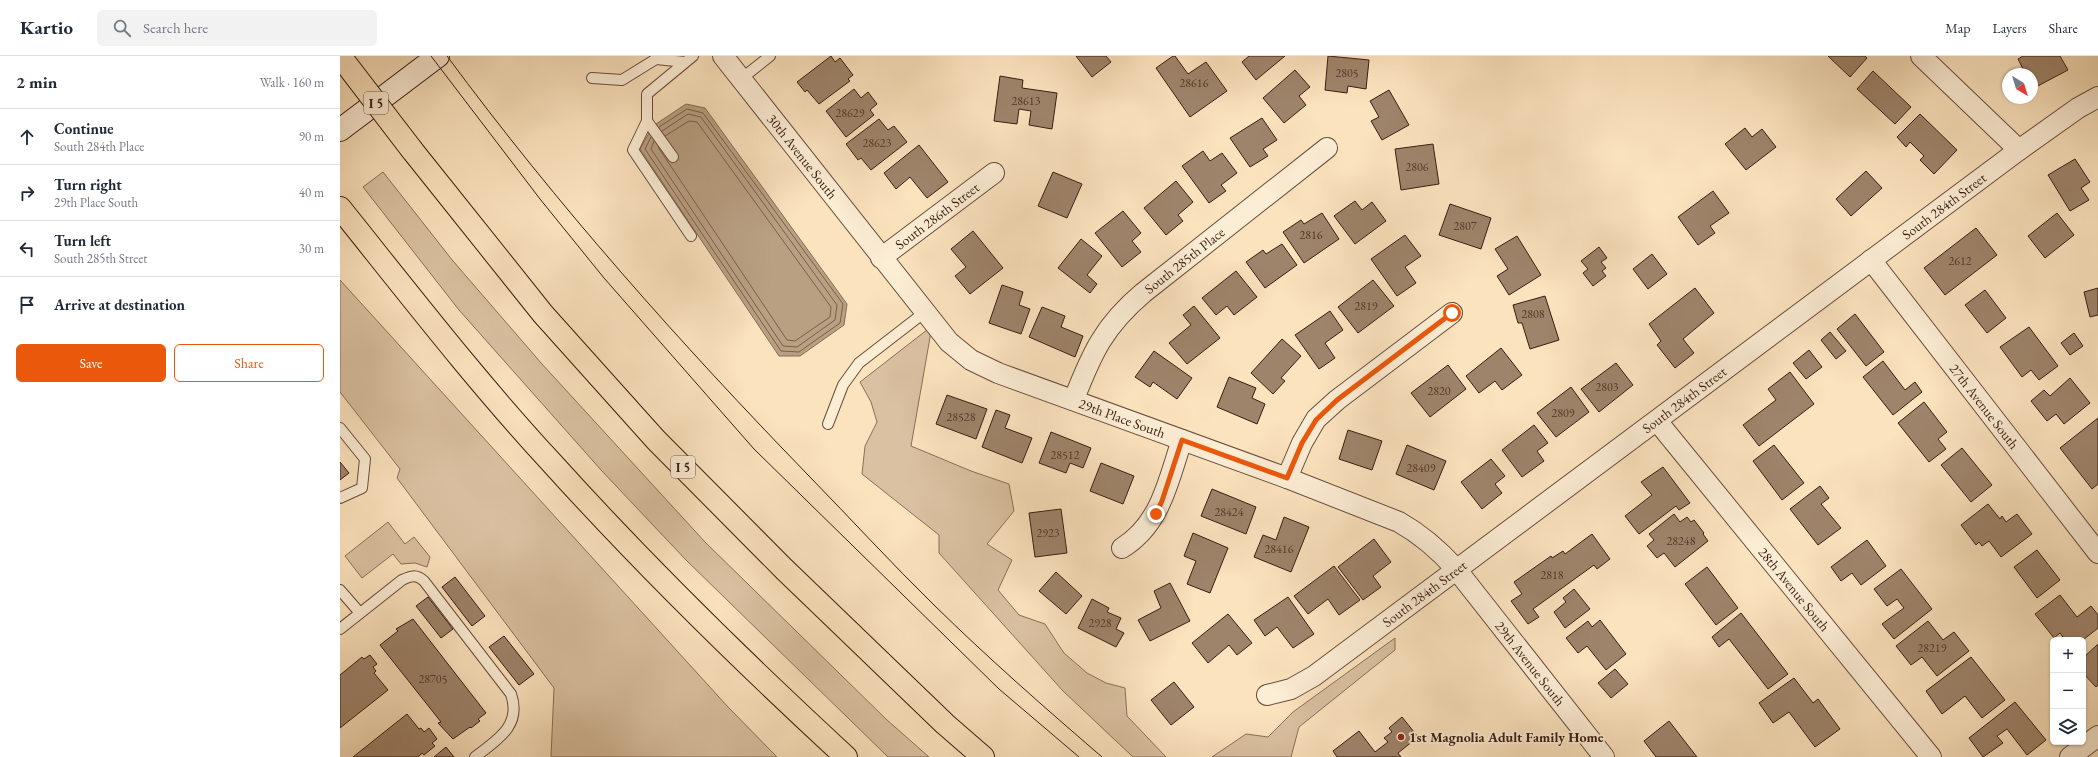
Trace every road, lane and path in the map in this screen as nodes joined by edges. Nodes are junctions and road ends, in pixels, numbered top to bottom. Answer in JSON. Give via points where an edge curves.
{"nodes":[{"id":1,"x":340,"y":56,"type":"edge"},
{"id":2,"x":438,"y":56,"type":"edge"},
{"id":3,"x":723,"y":56,"type":"edge"},
{"id":4,"x":770,"y":56,"type":"edge"},
{"id":5,"x":1921,"y":56,"type":"edge"},
{"id":6,"x":656,"y":57,"type":"edge"},
{"id":7,"x":688,"y":59,"type":"edge"},
{"id":8,"x":592,"y":78,"type":"dead end"},
{"id":9,"x":741,"y":79,"type":"junction"},
{"id":10,"x":2098,"y":97,"type":"edge"},
{"id":11,"x":647,"y":121,"type":"junction"},
{"id":12,"x":340,"y":130,"type":"edge"},
{"id":13,"x":1327,"y":148,"type":"dead end"},
{"id":14,"x":2019,"y":150,"type":"junction"},
{"id":15,"x":673,"y":157,"type":"dead end"},
{"id":16,"x":994,"y":174,"type":"dead end"},
{"id":17,"x":340,"y":208,"type":"edge"},
{"id":18,"x":691,"y":236,"type":"dead end"},
{"id":19,"x":881,"y":258,"type":"junction"},
{"id":20,"x":1871,"y":260,"type":"junction"},
{"id":21,"x":925,"y":312,"type":"junction"},
{"id":22,"x":1452,"y":313,"type":"dead end"},
{"id":23,"x":1074,"y":400,"type":"junction"},
{"id":24,"x":1657,"y":421,"type":"junction"},
{"id":25,"x":828,"y":424,"type":"dead end"},
{"id":26,"x":340,"y":428,"type":"edge"},
{"id":27,"x":1182,"y":440,"type":"junction"},
{"id":28,"x":1287,"y":478,"type":"junction"},
{"id":29,"x":340,"y":498,"type":"edge"},
{"id":30,"x":1122,"y":548,"type":"dead end"},
{"id":31,"x":2098,"y":553,"type":"edge"},
{"id":32,"x":1456,"y":569,"type":"junction"},
{"id":33,"x":340,"y":590,"type":"edge"},
{"id":34,"x":360,"y":613,"type":"junction"},
{"id":35,"x":340,"y":629,"type":"edge"},
{"id":36,"x":1267,"y":695,"type":"dead end"},
{"id":37,"x":2098,"y":736,"type":"edge"},
{"id":38,"x":475,"y":757,"type":"edge"},
{"id":39,"x":846,"y":757,"type":"edge"},
{"id":40,"x":983,"y":757,"type":"edge"},
{"id":41,"x":1604,"y":757,"type":"edge"},
{"id":42,"x":1931,"y":757,"type":"edge"},
{"id":43,"x":2070,"y":757,"type":"edge"}],
"edges":[{"from":1,"to":40,"type":"highway","number":"I 5","bridge":true,"via":[[543,314],[656,440],[784,569],[945,724]]},
{"from":2,"to":12,"type":"main road"},
{"from":3,"to":9,"type":"street","name":"30th Avenue South"},
{"from":4,"to":9,"type":"lane"},
{"from":5,"to":14,"type":"street"},
{"from":6,"to":7,"type":"lane"},
{"from":6,"to":8,"type":"lane","via":[[622,80]]},
{"from":7,"to":11,"type":"lane","via":[[646,94]]},
{"from":9,"to":19,"type":"street","name":"30th Avenue South"},
{"from":10,"to":14,"type":"street","name":"South 284th Street","via":[[2078,108]]},
{"from":11,"to":15,"type":"lane"},
{"from":11,"to":18,"type":"lane","via":[[633,150]]},
{"from":13,"to":23,"type":"street","name":"South 285th Place","via":[[1120,314],[1097,344]]},
{"from":14,"to":20,"type":"street","name":"South 284th Street"},
{"from":16,"to":19,"type":"street","name":"South 286th Street"},
{"from":17,"to":39,"type":"highway","via":[[458,355],[550,462],[650,566]]},
{"from":19,"to":21,"type":"street","name":"29th Place South"},
{"from":20,"to":24,"type":"street","name":"South 284th Street"},
{"from":20,"to":31,"type":"street","name":"27th Avenue South"},
{"from":21,"to":23,"type":"street","name":"29th Place South","via":[[949,342],[971,360],[998,373]]},
{"from":21,"to":25,"type":"lane","via":[[859,363],[843,385]]},
{"from":22,"to":28,"type":"street","via":[[1337,400],[1316,420],[1302,443]]},
{"from":23,"to":27,"type":"street","name":"29th Place South"},
{"from":24,"to":32,"type":"street","name":"South 284th Street"},
{"from":24,"to":42,"type":"street","name":"28th Avenue South"},
{"from":26,"to":29,"type":"lane","via":[[365,460],[362,488]]},
{"from":27,"to":28,"type":"street","name":"29th Place South"},
{"from":27,"to":30,"type":"street","via":[[1156,514],[1140,535]]},
{"from":28,"to":32,"type":"street","name":"29th Place South","via":[[1399,522],[1429,541]]},
{"from":32,"to":36,"type":"street","name":"South 284th Street","via":[[1310,679],[1284,692]]},
{"from":32,"to":41,"type":"street","name":"29th Avenue South"},
{"from":33,"to":34,"type":"lane"},
{"from":34,"to":35,"type":"lane"},
{"from":34,"to":38,"type":"lane","via":[[402,580],[411,576],[424,581],[511,694],[514,703],[511,723],[502,736]]},
{"from":37,"to":43,"type":"street"}]}
